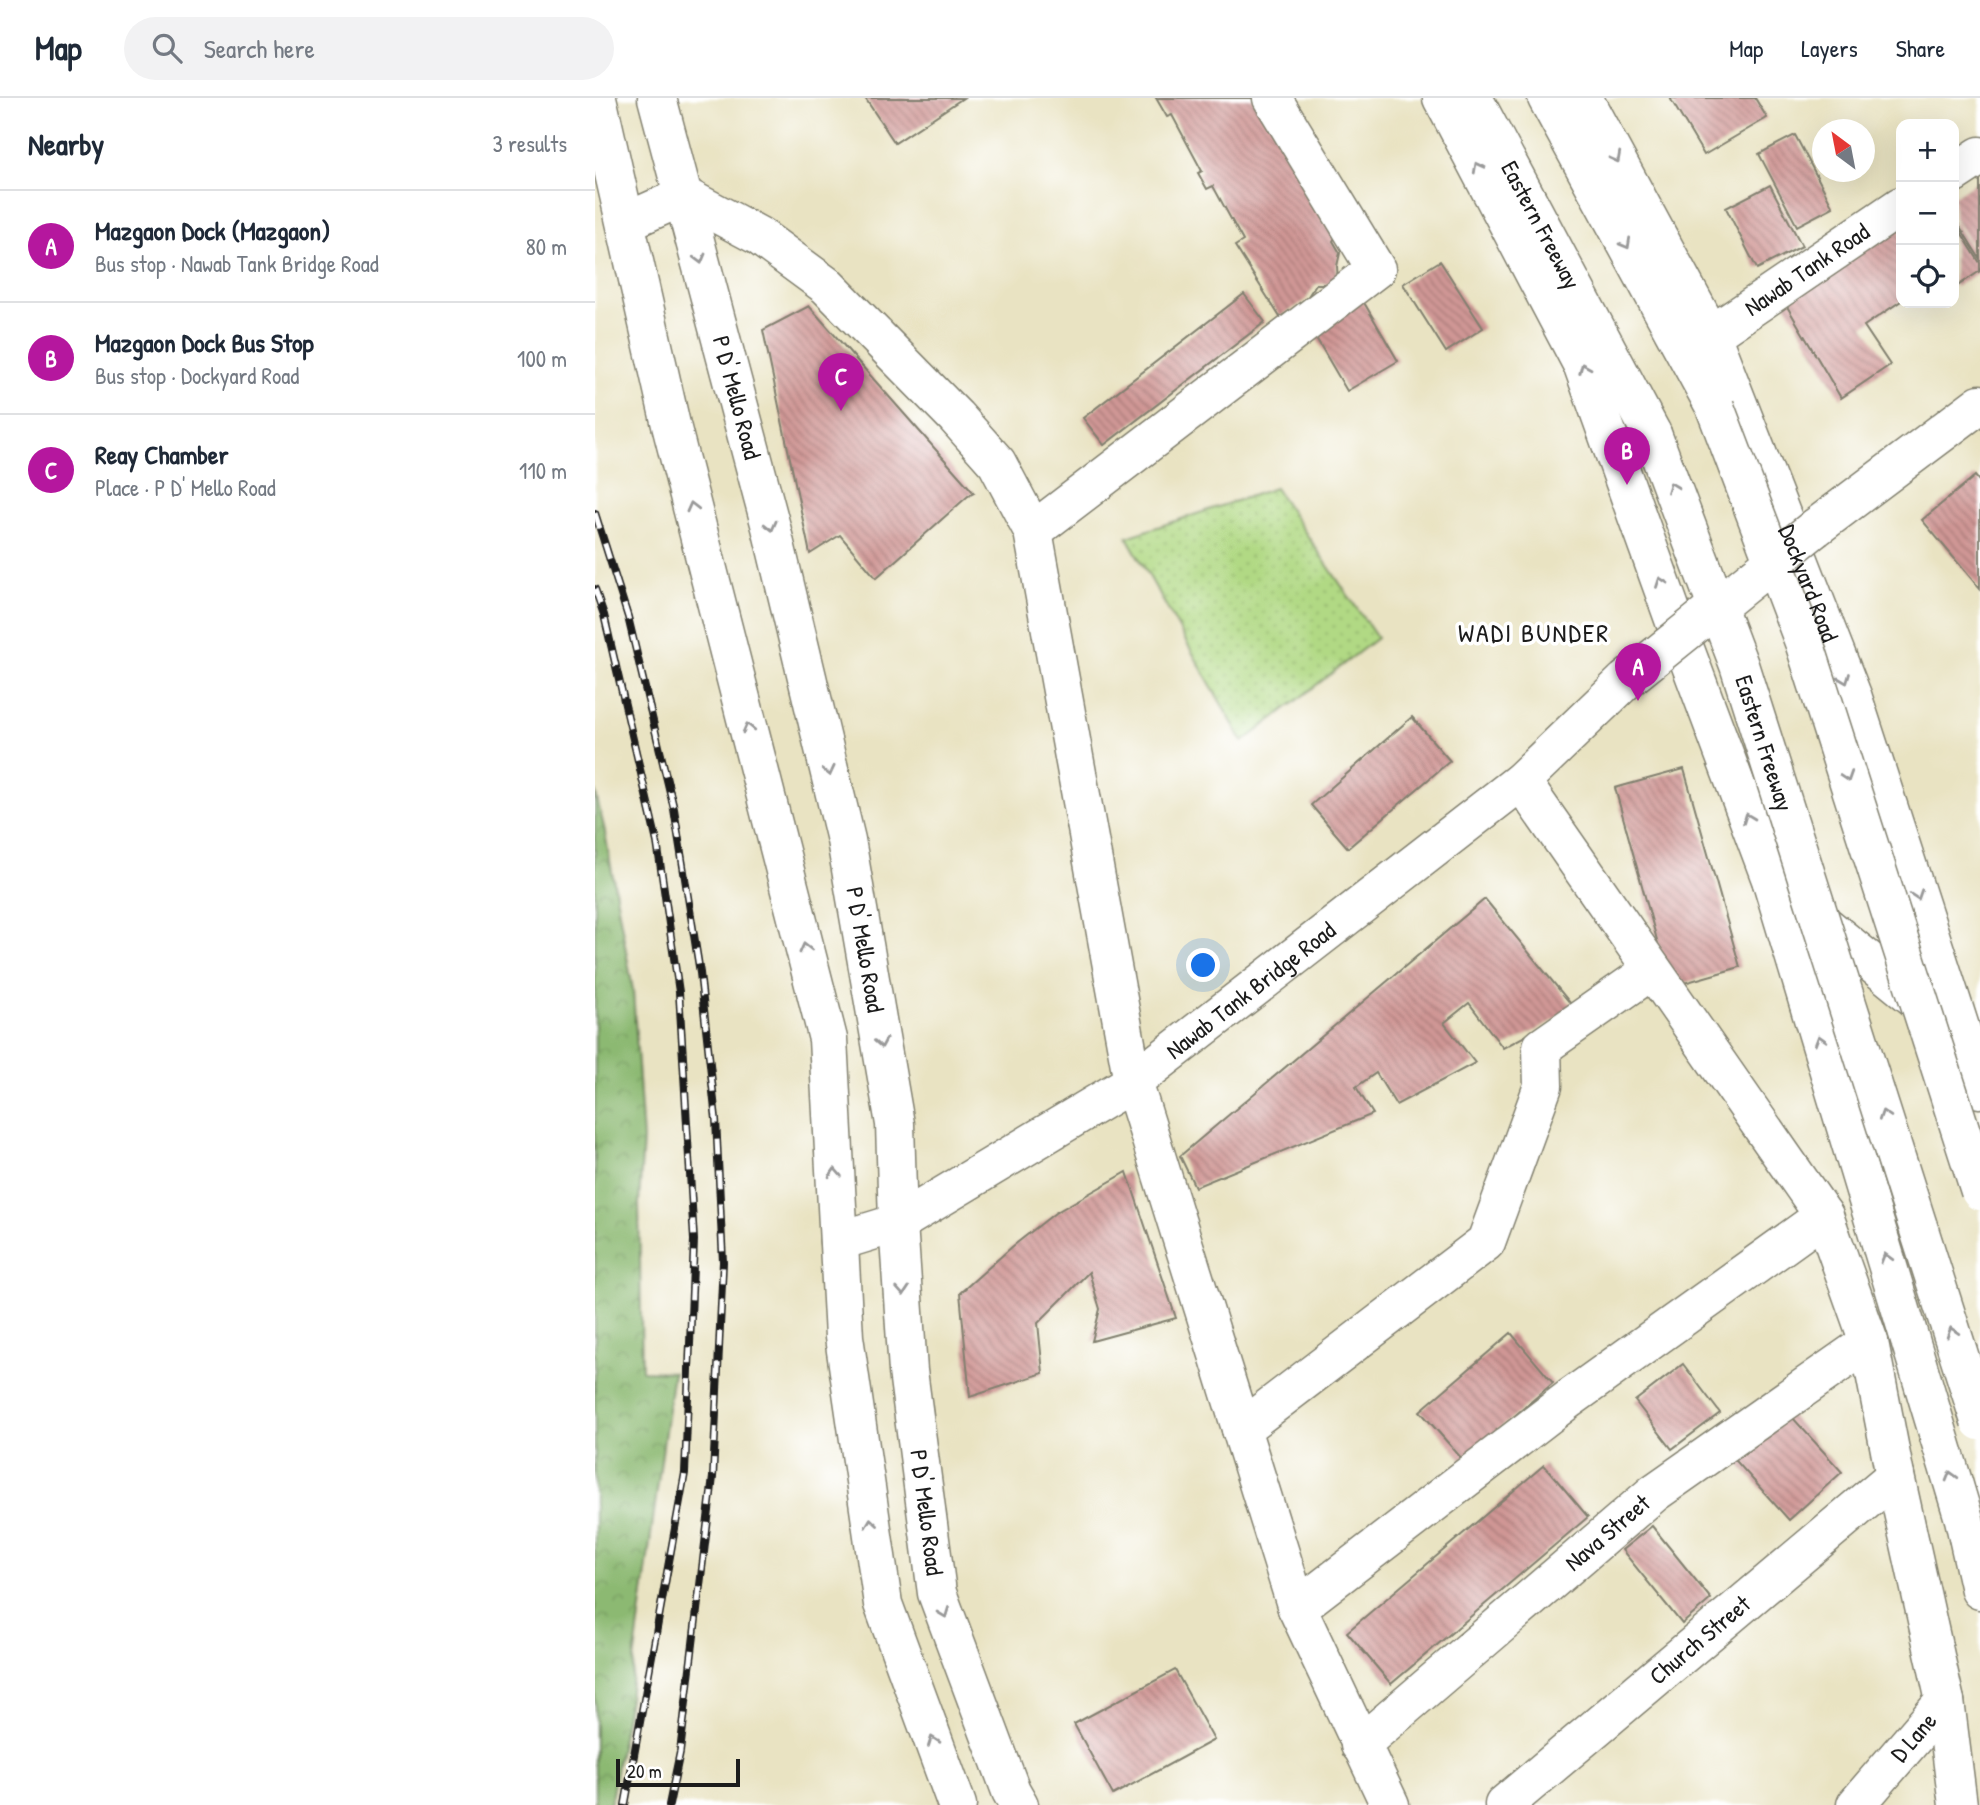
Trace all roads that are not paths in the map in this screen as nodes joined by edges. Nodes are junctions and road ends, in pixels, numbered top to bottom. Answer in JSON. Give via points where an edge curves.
{"nodes":[{"id":1,"x":597,"y":98,"type":"edge"},
{"id":2,"x":657,"y":98,"type":"edge"},
{"id":3,"x":1272,"y":98,"type":"edge"},
{"id":4,"x":1442,"y":98,"type":"edge"},
{"id":5,"x":1473,"y":98,"type":"edge"},
{"id":6,"x":1547,"y":98,"type":"edge"},
{"id":7,"x":1583,"y":98,"type":"edge"},
{"id":8,"x":1980,"y":156,"type":"edge"},
{"id":9,"x":1959,"y":170,"type":"edge"},
{"id":10,"x":684,"y":197,"type":"junction"},
{"id":11,"x":1896,"y":209,"type":"edge"},
{"id":12,"x":626,"y":222,"type":"junction"},
{"id":13,"x":1711,"y":335,"type":"junction"},
{"id":14,"x":1980,"y":404,"type":"edge"},
{"id":15,"x":1033,"y":531,"type":"junction"},
{"id":16,"x":1806,"y":542,"type":"junction"},
{"id":17,"x":1683,"y":644,"type":"junction"},
{"id":18,"x":1521,"y":781,"type":"junction"},
{"id":19,"x":1772,"y":882,"type":"junction"},
{"id":20,"x":1652,"y":970,"type":"junction"},
{"id":21,"x":1972,"y":1048,"type":"edge"},
{"id":22,"x":1133,"y":1082,"type":"junction"},
{"id":23,"x":1980,"y":1089,"type":"edge"},
{"id":24,"x":1980,"y":1191,"type":"edge"},
{"id":25,"x":1824,"y":1216,"type":"junction"},
{"id":26,"x":898,"y":1223,"type":"junction"},
{"id":27,"x":839,"y":1241,"type":"junction"},
{"id":28,"x":1869,"y":1342,"type":"junction"},
{"id":29,"x":1980,"y":1420,"type":"edge"},
{"id":30,"x":1241,"y":1429,"type":"junction"},
{"id":31,"x":1895,"y":1476,"type":"junction"},
{"id":32,"x":1980,"y":1590,"type":"edge"},
{"id":33,"x":1297,"y":1608,"type":"junction"},
{"id":34,"x":1945,"y":1701,"type":"junction"},
{"id":35,"x":1360,"y":1745,"type":"junction"},
{"id":36,"x":957,"y":1805,"type":"edge"},
{"id":37,"x":1019,"y":1805,"type":"edge"},
{"id":38,"x":1390,"y":1805,"type":"edge"},
{"id":39,"x":1504,"y":1805,"type":"edge"},
{"id":40,"x":1856,"y":1805,"type":"edge"},
{"id":41,"x":1958,"y":1805,"type":"edge"}],
"edges":[{"from":1,"to":12,"type":"main road"},
{"from":2,"to":10,"type":"main road","name":"P D' Mello Road"},
{"from":3,"to":15,"type":"main road","via":[[1376,269]]},
{"from":17,"to":4,"type":"main road","one_way":true,"via":[[1583,366]]},
{"from":29,"to":5,"type":"main road","name":"Eastern Freeway","one_way":true,"bridge":true,"via":[[1739,665],[1652,434]]},
{"from":6,"to":24,"type":"main road","one_way":true,"bridge":true,"via":[[1715,407],[1804,642]]},
{"from":7,"to":13,"type":"main road","name":"Dockyard Road","one_way":true},
{"from":8,"to":9,"type":"main road"},
{"from":10,"to":12,"type":"main road"},
{"from":10,"to":15,"type":"main road","via":[[759,236],[827,286],[997,463]]},
{"from":10,"to":26,"type":"main road","name":"P D' Mello Road","one_way":true,"via":[[771,527],[846,840],[895,1124]]},
{"from":11,"to":13,"type":"main road","name":"Nawab Tank Road"},
{"from":27,"to":12,"type":"main road","one_way":true,"via":[[828,1039],[675,439]]},
{"from":13,"to":16,"type":"main road","name":"Dockyard Road"},
{"from":14,"to":16,"type":"main road"},
{"from":15,"to":22,"type":"main road"},
{"from":16,"to":17,"type":"main road"},
{"from":16,"to":18,"type":"main road","name":"Nawab Tank Bridge Road","bridge":true,"via":[[1625,681]]},
{"from":16,"to":21,"type":"main road","name":"Dockyard Road","one_way":true,"via":[[1853,698]]},
{"from":19,"to":17,"type":"main road","one_way":true},
{"from":18,"to":20,"type":"main road"},
{"from":18,"to":22,"type":"main road","name":"Nawab Tank Bridge Road"},
{"from":19,"to":21,"type":"main road"},
{"from":32,"to":19,"type":"main road","one_way":true,"via":[[1960,1506]]},
{"from":20,"to":25,"type":"main road"},
{"from":20,"to":30,"type":"main road","via":[[1542,1047],[1543,1086],[1486,1242]]},
{"from":21,"to":23,"type":"main road","name":"Dockyard Road"},
{"from":22,"to":26,"type":"main road","name":"Nawab Tank Bridge Road"},
{"from":22,"to":30,"type":"main road"},
{"from":25,"to":28,"type":"main road"},
{"from":25,"to":33,"type":"main road","via":[[1569,1399]]},
{"from":26,"to":27,"type":"main road","name":"Nawab Tank Bridge Road"},
{"from":26,"to":37,"type":"main road","name":"P D' Mello Road","one_way":true,"via":[[908,1371],[936,1593]]},
{"from":36,"to":27,"type":"main road","one_way":true,"via":[[883,1604],[844,1337]]},
{"from":28,"to":31,"type":"main road"},
{"from":28,"to":35,"type":"main road","name":"Nava Street","via":[[1654,1493]]},
{"from":30,"to":33,"type":"main road"},
{"from":31,"to":34,"type":"main road"},
{"from":31,"to":39,"type":"main road","name":"Church Street"},
{"from":33,"to":35,"type":"main road"},
{"from":34,"to":40,"type":"main road","name":"D Lane"},
{"from":34,"to":41,"type":"main road"},
{"from":35,"to":38,"type":"main road"}]}
